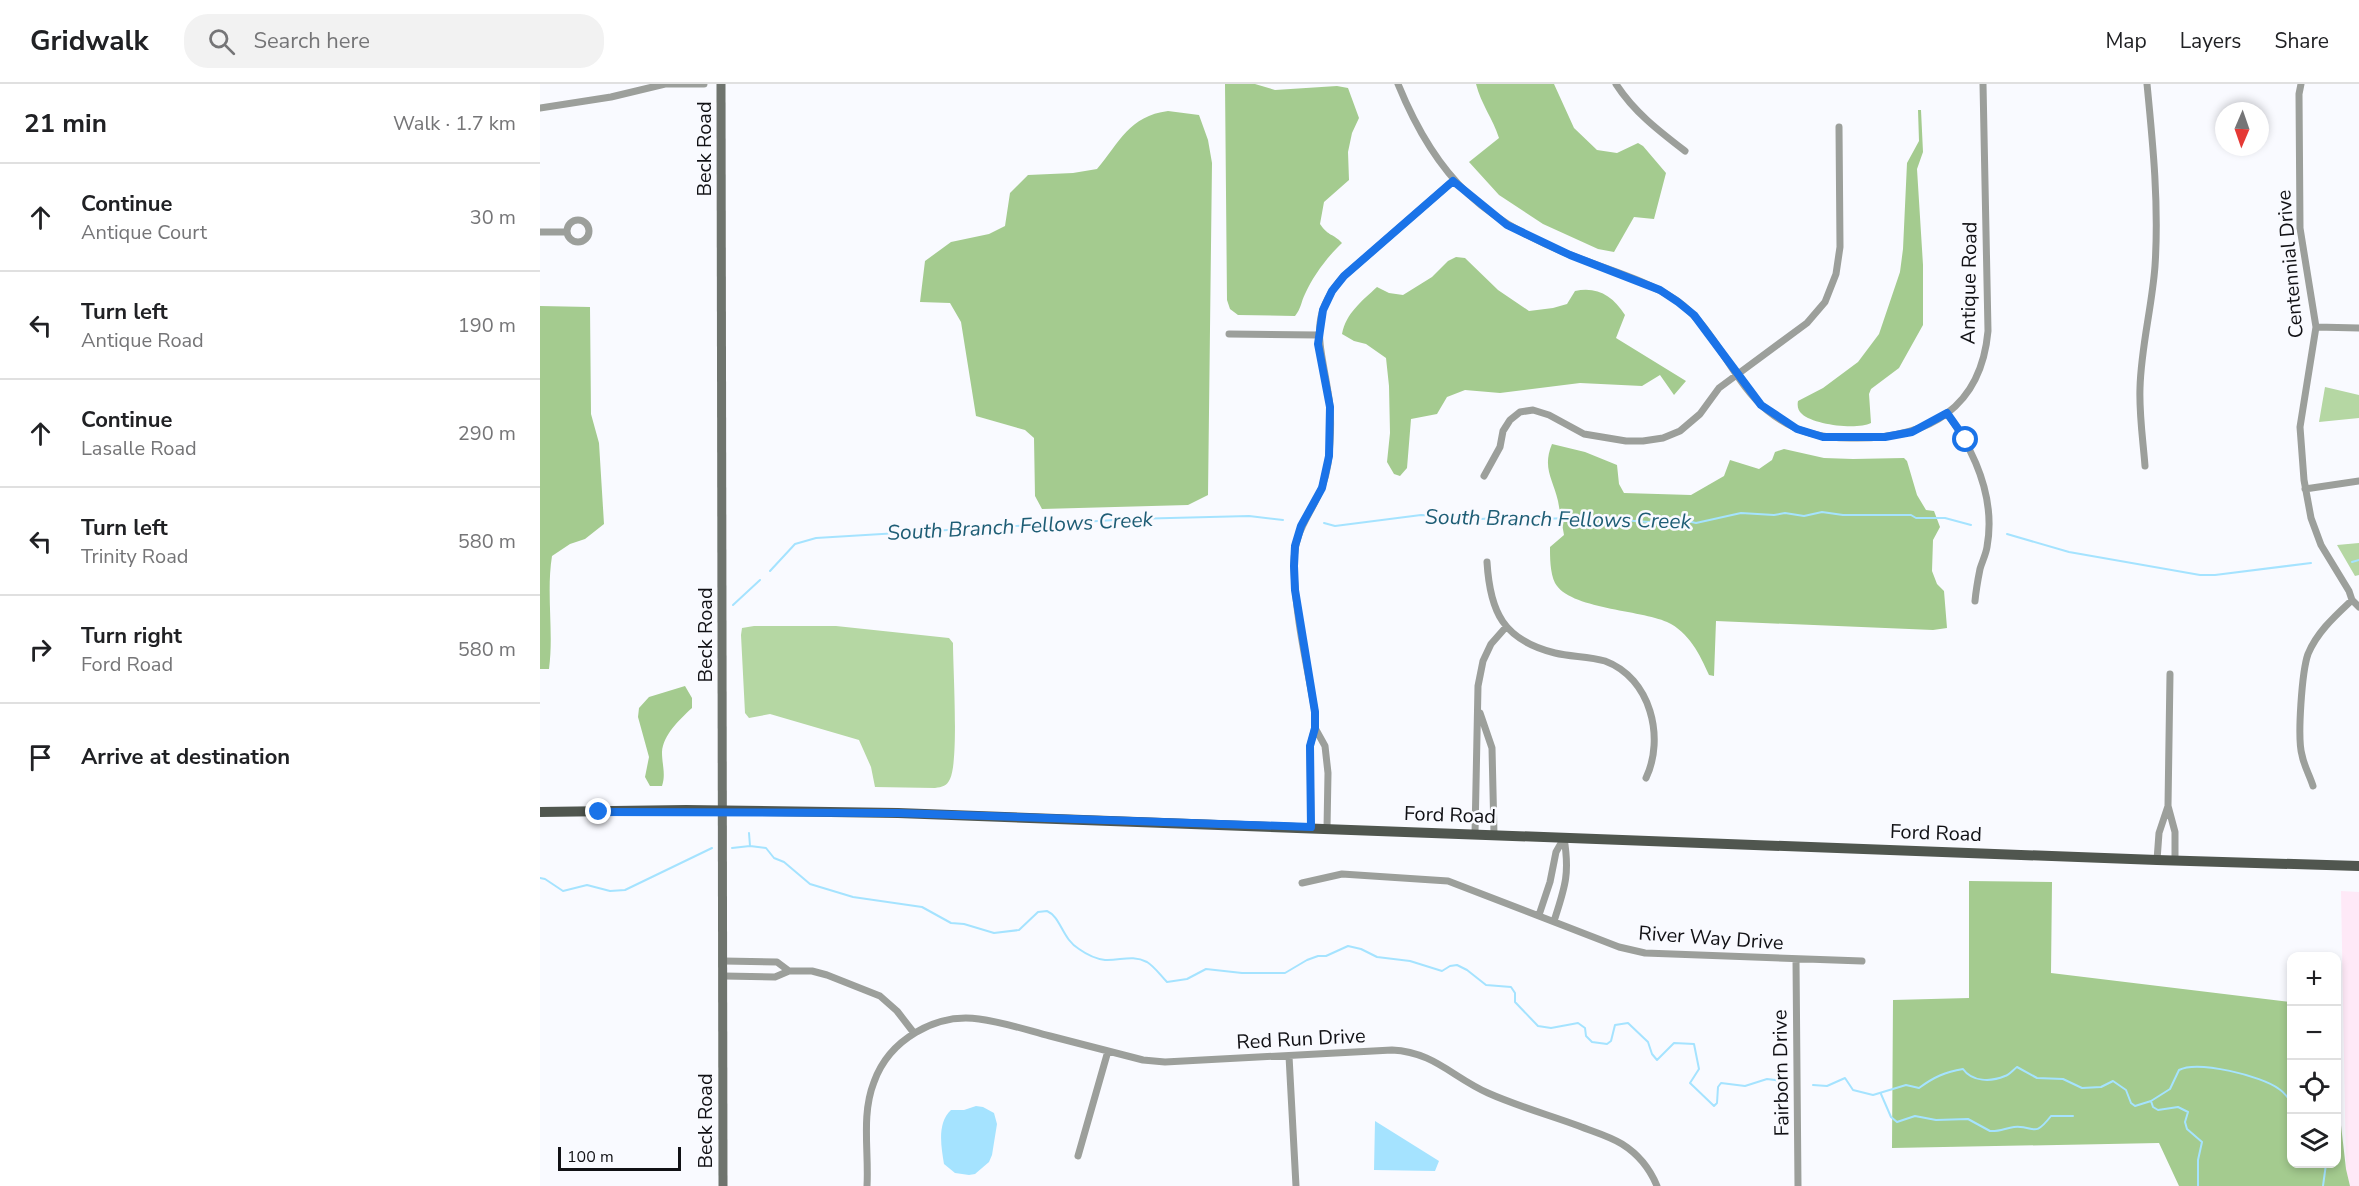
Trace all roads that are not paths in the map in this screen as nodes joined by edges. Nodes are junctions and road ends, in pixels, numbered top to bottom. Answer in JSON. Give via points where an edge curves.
{"nodes":[{"id":1,"x":704,"y":84,"type":"edge"},
{"id":2,"x":721,"y":84,"type":"edge"},
{"id":3,"x":1398,"y":84,"type":"edge"},
{"id":4,"x":1616,"y":84,"type":"edge"},
{"id":5,"x":1983,"y":84,"type":"edge"},
{"id":6,"x":2147,"y":84,"type":"edge"},
{"id":7,"x":2301,"y":84,"type":"edge"},
{"id":8,"x":540,"y":108,"type":"edge"},
{"id":9,"x":1839,"y":127,"type":"dead end"},
{"id":10,"x":1685,"y":151,"type":"dead end"},
{"id":11,"x":1453,"y":181,"type":"junction"},
{"id":12,"x":540,"y":232,"type":"edge"},
{"id":13,"x":566,"y":232,"type":"dead end"},
{"id":14,"x":2316,"y":327,"type":"junction"},
{"id":15,"x":2359,"y":328,"type":"edge"},
{"id":16,"x":1229,"y":334,"type":"dead end"},
{"id":17,"x":1318,"y":335,"type":"junction"},
{"id":18,"x":1738,"y":376,"type":"junction"},
{"id":19,"x":1947,"y":413,"type":"junction"},
{"id":20,"x":2145,"y":466,"type":"dead end"},
{"id":21,"x":1484,"y":476,"type":"dead end"},
{"id":22,"x":2359,"y":481,"type":"edge"},
{"id":23,"x":2305,"y":489,"type":"junction"},
{"id":24,"x":1487,"y":562,"type":"dead end"},
{"id":25,"x":2352,"y":600,"type":"junction"},
{"id":26,"x":1975,"y":601,"type":"dead end"},
{"id":27,"x":2359,"y":607,"type":"edge"},
{"id":28,"x":1506,"y":627,"type":"junction"},
{"id":29,"x":2170,"y":674,"type":"dead end"},
{"id":30,"x":1478,"y":706,"type":"junction"},
{"id":31,"x":1315,"y":728,"type":"junction"},
{"id":32,"x":1477,"y":761,"type":"junction"},
{"id":33,"x":1494,"y":761,"type":"junction"},
{"id":34,"x":1646,"y":778,"type":"dead end"},
{"id":35,"x":2313,"y":786,"type":"dead end"},
{"id":36,"x":2168,"y":806,"type":"junction"},
{"id":37,"x":723,"y":811,"type":"junction"},
{"id":38,"x":540,"y":812,"type":"edge"},
{"id":39,"x":1311,"y":827,"type":"junction"},
{"id":40,"x":1327,"y":828,"type":"junction"},
{"id":41,"x":1475,"y":834,"type":"junction"},
{"id":42,"x":1494,"y":834,"type":"junction"},
{"id":43,"x":1564,"y":837,"type":"junction"},
{"id":44,"x":2157,"y":860,"type":"junction"},
{"id":45,"x":2175,"y":861,"type":"junction"},
{"id":46,"x":2359,"y":866,"type":"edge"},
{"id":47,"x":1302,"y":883,"type":"dead end"},
{"id":48,"x":1539,"y":915,"type":"junction"},
{"id":49,"x":1554,"y":921,"type":"junction"},
{"id":50,"x":1796,"y":960,"type":"junction"},
{"id":51,"x":724,"y":961,"type":"junction"},
{"id":52,"x":1862,"y":961,"type":"dead end"},
{"id":53,"x":789,"y":971,"type":"junction"},
{"id":54,"x":724,"y":976,"type":"junction"},
{"id":55,"x":914,"y":1033,"type":"junction"},
{"id":56,"x":1108,"y":1051,"type":"junction"},
{"id":57,"x":1289,"y":1056,"type":"junction"},
{"id":58,"x":1078,"y":1156,"type":"dead end"},
{"id":59,"x":723,"y":1186,"type":"edge"},
{"id":60,"x":867,"y":1186,"type":"edge"},
{"id":61,"x":1296,"y":1186,"type":"edge"},
{"id":62,"x":1657,"y":1186,"type":"edge"},
{"id":63,"x":1798,"y":1186,"type":"edge"}],
"edges":[{"from":1,"to":8,"type":"street","via":[[665,84]]},
{"from":2,"to":37,"type":"main road","name":"Beck Road"},
{"from":3,"to":11,"type":"street","name":"Antique Road","via":[[1426,143]]},
{"from":4,"to":10,"type":"street","via":[[1652,126]]},
{"from":5,"to":19,"type":"street","name":"Antique Road","via":[[1987,344],[1977,375]]},
{"from":6,"to":20,"type":"street","via":[[2156,223],[2155,268],[2140,389]]},
{"from":7,"to":14,"type":"street","name":"Centennial Drive","via":[[2300,228]]},
{"from":9,"to":18,"type":"street","via":[[1840,247],[1830,290],[1807,323]]},
{"from":11,"to":17,"type":"street","via":[[1337,283],[1323,310]]},
{"from":11,"to":18,"type":"street","name":"Antique Road","via":[[1507,225],[1660,290],[1678,302],[1694,315]]},
{"from":12,"to":13,"type":"street"},
{"from":14,"to":15,"type":"street"},
{"from":14,"to":23,"type":"street","name":"Centennial Drive","via":[[2300,427]]},
{"from":16,"to":17,"type":"street"},
{"from":17,"to":31,"type":"street","via":[[1330,407],[1329,456],[1322,488],[1301,526],[1294,566]]},
{"from":18,"to":19,"type":"street","name":"Antique Road","via":[[1777,418],[1823,437],[1900,435],[1926,427]]},
{"from":18,"to":21,"type":"street","via":[[1719,388],[1700,414],[1663,438],[1626,441],[1584,434],[1549,415],[1533,410],[1520,412],[1503,431],[1500,447]]},
{"from":19,"to":26,"type":"street","via":[[1976,461],[1986,498],[1987,548]]},
{"from":22,"to":23,"type":"street"},
{"from":23,"to":25,"type":"street","name":"Centennial Drive","via":[[2321,545]]},
{"from":24,"to":28,"type":"street","via":[[1489,590]]},
{"from":25,"to":27,"type":"street","name":"Centennial Drive"},
{"from":25,"to":35,"type":"street","via":[[2319,633],[2303,672],[2301,754]]},
{"from":28,"to":30,"type":"street","via":[[1482,661]]},
{"from":28,"to":34,"type":"street","via":[[1535,646],[1606,662],[1640,690],[1654,724],[1656,743]]},
{"from":29,"to":36,"type":"street"},
{"from":30,"to":32,"type":"street"},
{"from":30,"to":33,"type":"street"},
{"from":31,"to":39,"type":"street","via":[[1310,746]]},
{"from":31,"to":40,"type":"street","via":[[1325,746]]},
{"from":32,"to":33,"type":"street"},
{"from":32,"to":41,"type":"street"},
{"from":33,"to":42,"type":"street"},
{"from":36,"to":44,"type":"street","via":[[2159,833]]},
{"from":36,"to":45,"type":"street","via":[[2175,832]]},
{"from":37,"to":38,"type":"main road","name":"Ford Road"},
{"from":37,"to":39,"type":"main road","name":"Ford Road"},
{"from":37,"to":51,"type":"main road","name":"Beck Road"},
{"from":39,"to":40,"type":"main road","name":"Ford Road"},
{"from":40,"to":41,"type":"main road","name":"Ford Road"},
{"from":41,"to":42,"type":"main road","name":"Ford Road"},
{"from":42,"to":43,"type":"main road","name":"Ford Road"},
{"from":43,"to":44,"type":"main road","name":"Ford Road"},
{"from":43,"to":48,"type":"street","via":[[1556,852]]},
{"from":43,"to":49,"type":"street","via":[[1569,864],[1567,883]]},
{"from":44,"to":45,"type":"main road","name":"Ford Road"},
{"from":45,"to":46,"type":"main road","name":"Ford Road"},
{"from":47,"to":48,"type":"street","name":"River Way Drive","via":[[1342,874],[1437,879]]},
{"from":48,"to":49,"type":"street","name":"River Way Drive"},
{"from":49,"to":50,"type":"street","name":"River Way Drive","via":[[1645,953]]},
{"from":50,"to":52,"type":"street","name":"River Way Drive"},
{"from":50,"to":63,"type":"street","name":"Fairborn Drive"},
{"from":51,"to":53,"type":"street","via":[[777,962]]},
{"from":51,"to":54,"type":"main road","name":"Beck Road"},
{"from":53,"to":54,"type":"street","via":[[775,976]]},
{"from":53,"to":55,"type":"street","via":[[812,971],[868,991],[888,1003]]},
{"from":54,"to":59,"type":"main road","name":"Beck Road"},
{"from":55,"to":56,"type":"street","name":"Red Run Drive","via":[[943,1021],[977,1018]]},
{"from":55,"to":60,"type":"street","via":[[890,1055],[874,1082],[868,1112]]},
{"from":56,"to":57,"type":"street","name":"Red Run Drive","via":[[1165,1062]]},
{"from":56,"to":58,"type":"street"},
{"from":57,"to":61,"type":"street"},
{"from":57,"to":62,"type":"street","name":"Red Run Drive","via":[[1392,1050],[1426,1057],[1490,1094],[1610,1137],[1643,1163]]}]}
